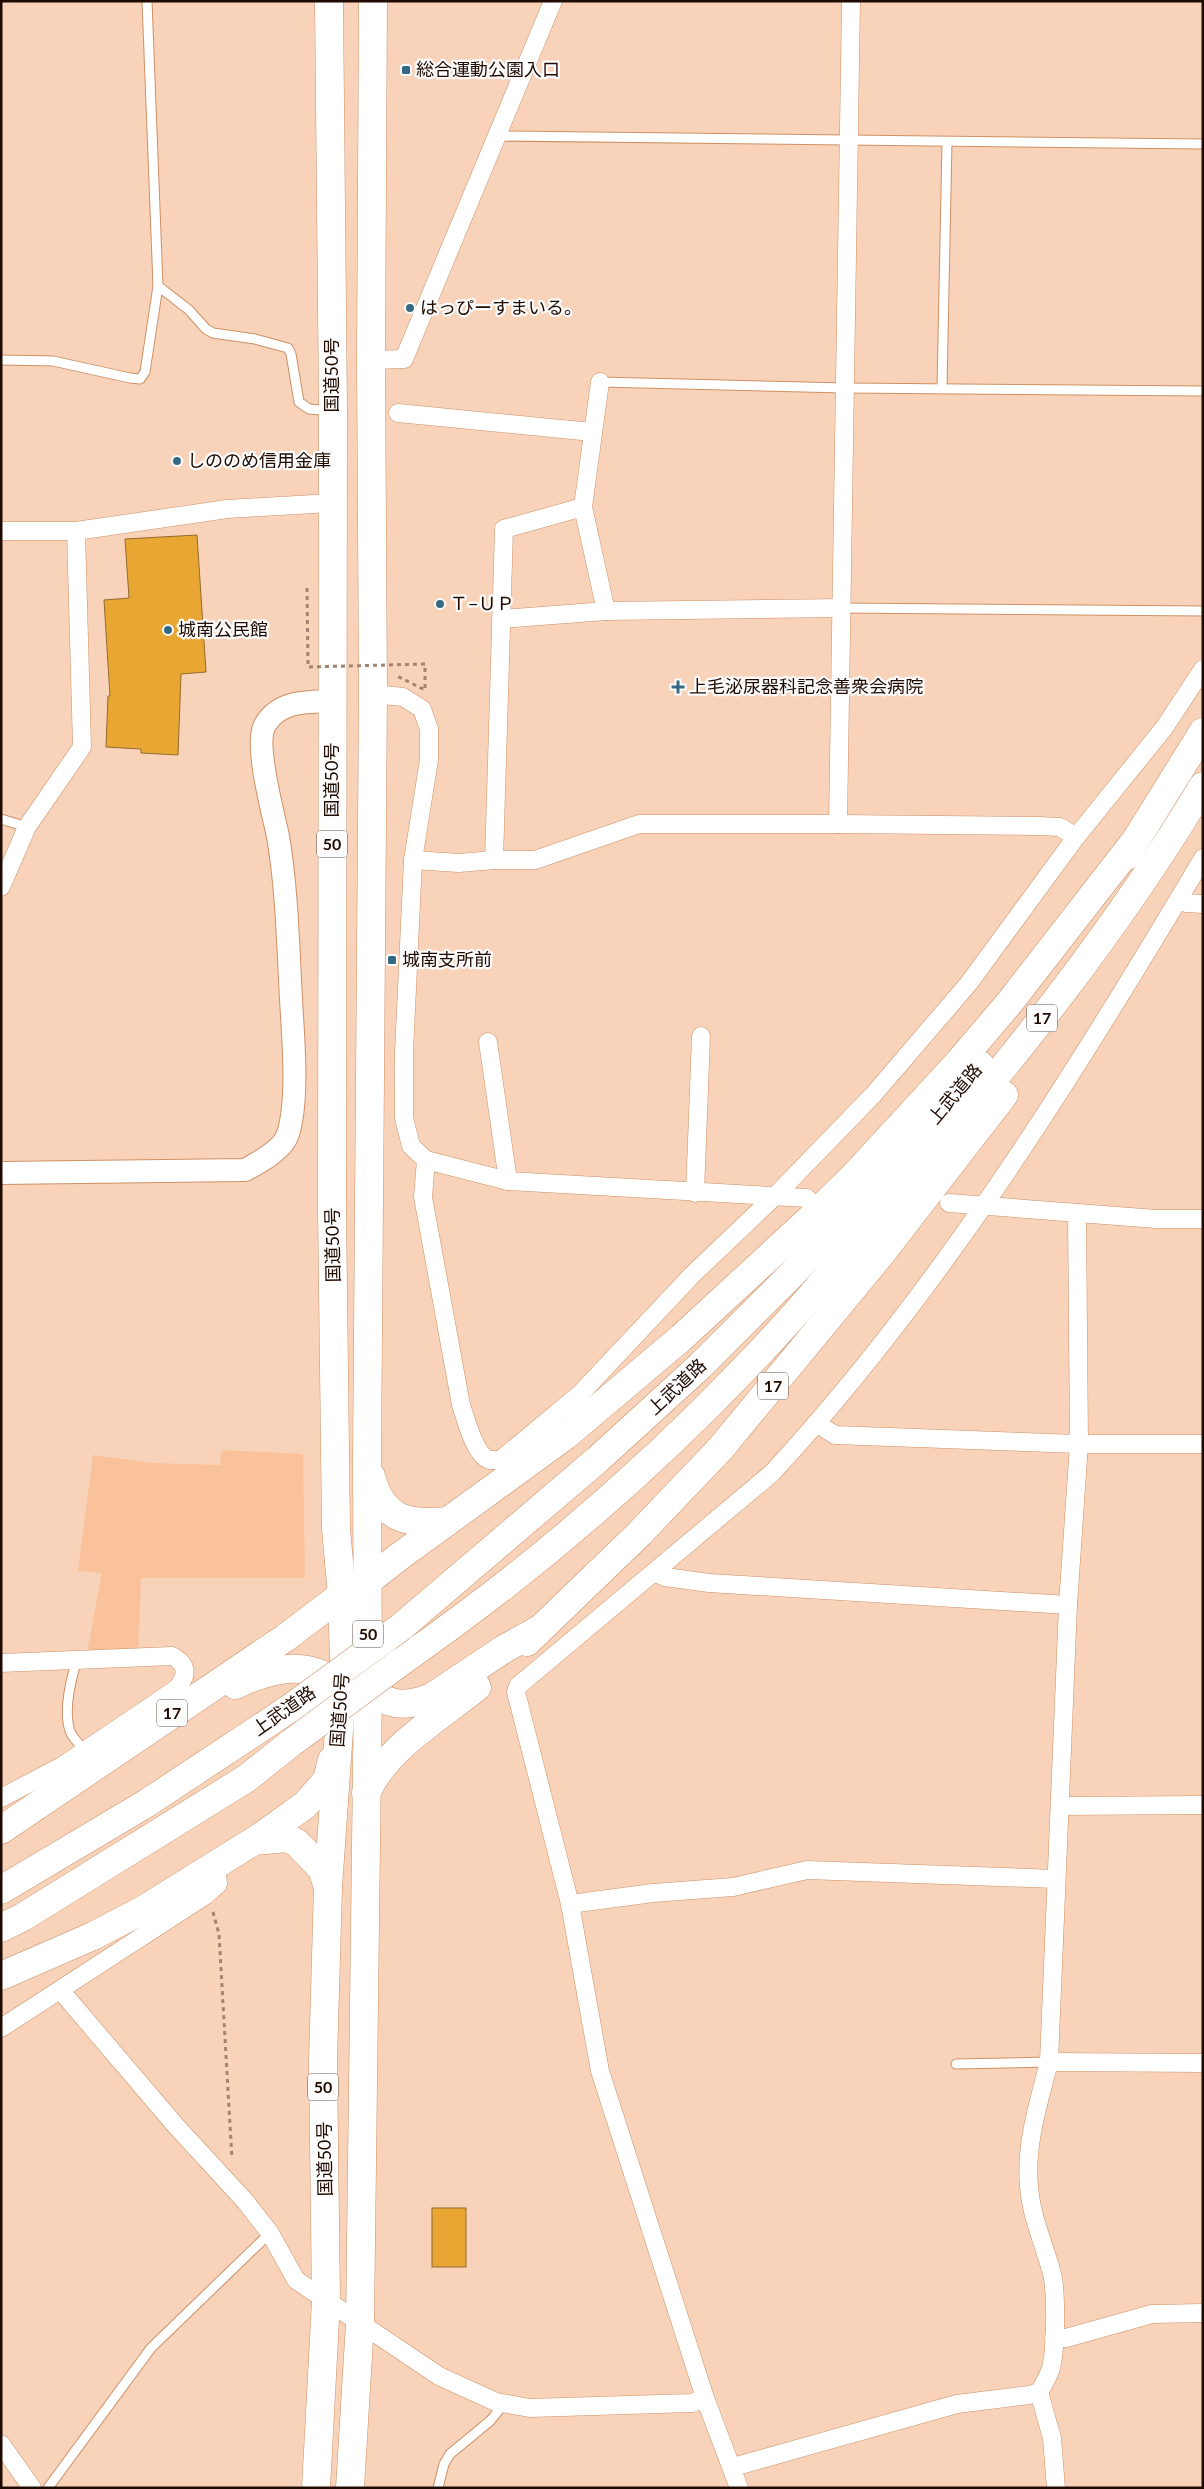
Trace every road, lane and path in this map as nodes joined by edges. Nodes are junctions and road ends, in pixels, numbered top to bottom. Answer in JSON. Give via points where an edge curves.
{"nodes":[{"id":1,"x":147,"y":1,"type":"edge"},
{"id":2,"x":329,"y":1,"type":"edge"},
{"id":3,"x":373,"y":1,"type":"edge"},
{"id":4,"x":553,"y":1,"type":"edge"},
{"id":5,"x":851,"y":1,"type":"edge"},
{"id":6,"x":497,"y":136,"type":"junction"},
{"id":7,"x":849,"y":141,"type":"junction"},
{"id":8,"x":948,"y":142,"type":"junction"},
{"id":9,"x":1203,"y":144,"type":"edge"},
{"id":10,"x":158,"y":286,"type":"junction"},
{"id":11,"x":1,"y":360,"type":"edge"},
{"id":12,"x":371,"y":360,"type":"junction"},
{"id":13,"x":600,"y":382,"type":"joint"},
{"id":14,"x":845,"y":388,"type":"junction"},
{"id":15,"x":942,"y":388,"type":"junction"},
{"id":16,"x":1203,"y":391,"type":"edge"},
{"id":17,"x":333,"y":411,"type":"junction"},
{"id":18,"x":398,"y":413,"type":"dead end"},
{"id":19,"x":592,"y":432,"type":"junction"},
{"id":20,"x":331,"y":503,"type":"junction"},
{"id":21,"x":582,"y":507,"type":"junction"},
{"id":22,"x":1,"y":531,"type":"edge"},
{"id":23,"x":76,"y":531,"type":"junction"},
{"id":24,"x":307,"y":588,"type":"dead end"},
{"id":25,"x":841,"y":608,"type":"junction"},
{"id":26,"x":606,"y":611,"type":"junction"},
{"id":27,"x":1203,"y":611,"type":"edge"},
{"id":28,"x":501,"y":619,"type":"junction"},
{"id":29,"x":1203,"y":669,"type":"edge"},
{"id":30,"x":396,"y":675,"type":"dead end"},
{"id":31,"x":373,"y":694,"type":"junction"},
{"id":32,"x":332,"y":701,"type":"junction"},
{"id":33,"x":1203,"y":732,"type":"edge"},
{"id":34,"x":1203,"y":786,"type":"edge"},
{"id":35,"x":1,"y":819,"type":"edge"},
{"id":36,"x":838,"y":824,"type":"junction"},
{"id":37,"x":26,"y":827,"type":"junction"},
{"id":38,"x":1076,"y":837,"type":"junction"},
{"id":39,"x":1135,"y":842,"type":"junction"},
{"id":40,"x":1203,"y":858,"type":"edge"},
{"id":41,"x":413,"y":860,"type":"junction"},
{"id":42,"x":494,"y":860,"type":"junction"},
{"id":43,"x":1,"y":887,"type":"edge"},
{"id":44,"x":1179,"y":898,"type":"junction"},
{"id":45,"x":1203,"y":904,"type":"edge"},
{"id":46,"x":1115,"y":921,"type":"junction"},
{"id":47,"x":701,"y":1036,"type":"dead end"},
{"id":48,"x":488,"y":1042,"type":"dead end"},
{"id":49,"x":426,"y":1160,"type":"junction"},
{"id":50,"x":1,"y":1173,"type":"edge"},
{"id":51,"x":508,"y":1181,"type":"junction"},
{"id":52,"x":695,"y":1193,"type":"junction"},
{"id":53,"x":775,"y":1196,"type":"junction"},
{"id":54,"x":807,"y":1198,"type":"dead end"},
{"id":55,"x":949,"y":1204,"type":"dead end"},
{"id":56,"x":982,"y":1207,"type":"junction"},
{"id":57,"x":1077,"y":1213,"type":"junction"},
{"id":58,"x":1203,"y":1219,"type":"edge"},
{"id":59,"x":816,"y":1423,"type":"junction"},
{"id":60,"x":1078,"y":1444,"type":"junction"},
{"id":61,"x":1203,"y":1444,"type":"edge"},
{"id":62,"x":367,"y":1460,"type":"junction"},
{"id":63,"x":448,"y":1521,"type":"junction"},
{"id":64,"x":655,"y":1573,"type":"junction"},
{"id":65,"x":368,"y":1581,"type":"junction"},
{"id":66,"x":342,"y":1595,"type":"junction"},
{"id":67,"x":1068,"y":1605,"type":"junction"},
{"id":68,"x":540,"y":1629,"type":"junction"},
{"id":69,"x":77,"y":1659,"type":"junction"},
{"id":70,"x":344,"y":1659,"type":"junction"},
{"id":71,"x":1,"y":1663,"type":"edge"},
{"id":72,"x":355,"y":1687,"type":"junction"},
{"id":73,"x":173,"y":1712,"type":"junction"},
{"id":74,"x":338,"y":1737,"type":"junction"},
{"id":75,"x":92,"y":1757,"type":"junction"},
{"id":76,"x":366,"y":1793,"type":"junction"},
{"id":77,"x":1,"y":1798,"type":"edge"},
{"id":78,"x":1061,"y":1806,"type":"junction"},
{"id":79,"x":1203,"y":1806,"type":"edge"},
{"id":80,"x":1,"y":1830,"type":"edge"},
{"id":81,"x":254,"y":1841,"type":"junction"},
{"id":82,"x":212,"y":1868,"type":"junction"},
{"id":83,"x":1056,"y":1879,"type":"junction"},
{"id":84,"x":328,"y":1887,"type":"junction"},
{"id":85,"x":1,"y":1890,"type":"edge"},
{"id":86,"x":570,"y":1904,"type":"junction"},
{"id":87,"x":1,"y":1928,"type":"edge"},
{"id":88,"x":219,"y":1934,"type":"dead end"},
{"id":89,"x":1,"y":1976,"type":"edge"},
{"id":90,"x":61,"y":1991,"type":"junction"},
{"id":91,"x":1,"y":2028,"type":"edge"},
{"id":92,"x":1049,"y":2062,"type":"junction"},
{"id":93,"x":1203,"y":2063,"type":"edge"},
{"id":94,"x":956,"y":2064,"type":"dead end"},
{"id":95,"x":227,"y":2182,"type":"junction"},
{"id":96,"x":270,"y":2233,"type":"junction"},
{"id":97,"x":326,"y":2301,"type":"junction"},
{"id":98,"x":1203,"y":2313,"type":"edge"},
{"id":99,"x":360,"y":2323,"type":"junction"},
{"id":100,"x":1054,"y":2338,"type":"junction"},
{"id":101,"x":1039,"y":2392,"type":"junction"},
{"id":102,"x":705,"y":2398,"type":"junction"},
{"id":103,"x":504,"y":2404,"type":"junction"},
{"id":104,"x":1,"y":2444,"type":"edge"},
{"id":105,"x":733,"y":2467,"type":"junction"},
{"id":106,"x":32,"y":2488,"type":"edge"},
{"id":107,"x":48,"y":2488,"type":"edge"},
{"id":108,"x":316,"y":2488,"type":"edge"},
{"id":109,"x":350,"y":2488,"type":"edge"},
{"id":110,"x":438,"y":2488,"type":"edge"},
{"id":111,"x":740,"y":2488,"type":"edge"},
{"id":112,"x":1056,"y":2488,"type":"edge"}],
"edges":[{"from":1,"to":10,"type":"lane"},
{"from":2,"to":17,"type":"highway","name":"国道50号","number":"50"},
{"from":3,"to":12,"type":"highway","name":"国道50号","number":"50"},
{"from":4,"to":6,"type":"street"},
{"from":5,"to":7,"type":"street"},
{"from":6,"to":7,"type":"lane"},
{"from":6,"to":12,"type":"street","via":[[404,359]]},
{"from":7,"to":8,"type":"lane"},
{"from":7,"to":14,"type":"street"},
{"from":8,"to":9,"type":"lane"},
{"from":8,"to":15,"type":"lane"},
{"from":10,"to":11,"type":"lane","via":[[146,372],[140,378],[53,361]]},
{"from":10,"to":17,"type":"lane","via":[[213,333],[288,348],[299,402],[309,410]]},
{"from":12,"to":31,"type":"highway","name":"国道50号","number":"50"},
{"from":13,"to":14,"type":"lane"},
{"from":13,"to":19,"type":"street"},
{"from":14,"to":15,"type":"lane"},
{"from":14,"to":25,"type":"street"},
{"from":15,"to":16,"type":"lane"},
{"from":17,"to":20,"type":"highway","name":"国道50号","number":"50"},
{"from":18,"to":19,"type":"street"},
{"from":19,"to":21,"type":"street"},
{"from":20,"to":23,"type":"street","via":[[227,509]]},
{"from":20,"to":32,"type":"highway","name":"国道50号","number":"50"},
{"from":21,"to":26,"type":"street"},
{"from":21,"to":28,"type":"street","via":[[504,529]]},
{"from":22,"to":23,"type":"street"},
{"from":23,"to":37,"type":"street","via":[[82,747]]},
{"from":24,"to":30,"type":"path","bridge":true,"via":[[308,667],[425,664],[425,690]]},
{"from":25,"to":26,"type":"street"},
{"from":25,"to":27,"type":"lane"},
{"from":25,"to":36,"type":"street"},
{"from":26,"to":28,"type":"street"},
{"from":28,"to":42,"type":"street"},
{"from":29,"to":38,"type":"street","via":[[1164,728]]},
{"from":31,"to":41,"type":"street","via":[[403,697],[422,710],[429,729],[429,760]]},
{"from":31,"to":62,"type":"highway","name":"国道50号","number":"50"},
{"from":32,"to":50,"type":"street","via":[[295,702],[278,710],[265,724],[261,735],[284,874],[293,1044],[292,1109],[287,1136],[267,1159],[245,1170]]},
{"from":32,"to":66,"type":"highway","name":"国道50号","number":"50","via":[[335,1510]]},
{"from":33,"to":39,"type":"highway","name":"上武道路","number":"17"},
{"from":34,"to":46,"type":"highway","name":"上武道路","number":"17"},
{"from":35,"to":37,"type":"lane"},
{"from":36,"to":38,"type":"street","via":[[1060,827]]},
{"from":36,"to":42,"type":"street","via":[[639,824],[535,860]]},
{"from":37,"to":43,"type":"street"},
{"from":38,"to":53,"type":"street","via":[[969,983],[873,1095]]},
{"from":39,"to":63,"type":"highway","number":"17","via":[[1004,1009],[854,1176],[682,1338],[564,1436]]},
{"from":39,"to":85,"type":"highway","name":"上武道路","number":"17","bridge":true,"via":[[1073,943],[972,1075],[793,1273],[650,1412],[401,1627],[289,1709],[147,1802]]},
{"from":40,"to":44,"type":"street"},
{"from":41,"to":42,"type":"street"},
{"from":41,"to":49,"type":"street","via":[[404,1118],[411,1146]]},
{"from":44,"to":45,"type":"street","via":[[1186,903]]},
{"from":44,"to":56,"type":"street","via":[[1081,1057]]},
{"from":46,"to":68,"type":"highway","number":"17","via":[[1027,1065],[881,1254],[685,1489]]},
{"from":46,"to":87,"type":"highway","name":"上武道路","number":"17","bridge":true,"via":[[966,1114],[812,1295],[749,1365],[588,1518],[492,1595],[247,1778]]},
{"from":47,"to":52,"type":"street"},
{"from":48,"to":51,"type":"street"},
{"from":49,"to":51,"type":"street"},
{"from":49,"to":53,"type":"street","via":[[423,1197],[461,1404],[481,1454],[493,1461],[504,1457],[581,1393],[692,1275]]},
{"from":51,"to":52,"type":"street"},
{"from":52,"to":53,"type":"street"},
{"from":53,"to":54,"type":"street"},
{"from":55,"to":56,"type":"street"},
{"from":56,"to":57,"type":"street"},
{"from":56,"to":59,"type":"street","via":[[925,1287]]},
{"from":57,"to":58,"type":"street"},
{"from":57,"to":60,"type":"street"},
{"from":59,"to":60,"type":"street","via":[[835,1435]]},
{"from":59,"to":64,"type":"street","via":[[772,1473]]},
{"from":60,"to":61,"type":"street"},
{"from":60,"to":67,"type":"street"},
{"from":62,"to":63,"type":"highway","via":[[376,1494],[396,1516],[415,1522]]},
{"from":62,"to":65,"type":"highway","name":"国道50号","number":"50"},
{"from":63,"to":65,"type":"highway","number":"17"},
{"from":64,"to":67,"type":"street","via":[[708,1583]]},
{"from":64,"to":86,"type":"street","via":[[518,1686],[516,1692]]},
{"from":65,"to":70,"type":"highway","via":[[354,1613]]},
{"from":65,"to":72,"type":"highway","name":"国道50号","number":"50"},
{"from":66,"to":70,"type":"highway","name":"国道50号","number":"50"},
{"from":66,"to":73,"type":"highway","number":"17","via":[[285,1638]]},
{"from":67,"to":78,"type":"street"},
{"from":68,"to":72,"type":"highway","number":"17","via":[[421,1702],[396,1705]]},
{"from":68,"to":76,"type":"highway","number":"17","via":[[504,1664],[396,1752],[373,1778]]},
{"from":69,"to":71,"type":"street"},
{"from":69,"to":75,"type":"lane","via":[[68,1725],[73,1738]]},
{"from":69,"to":75,"type":"street","via":[[172,1656],[180,1660],[185,1671],[183,1682],[176,1689]]},
{"from":70,"to":72,"type":"highway","number":"17"},
{"from":72,"to":73,"type":"highway","via":[[317,1674],[284,1668],[240,1683],[186,1713]]},
{"from":72,"to":74,"type":"highway","name":"国道50号","number":"50"},
{"from":72,"to":76,"type":"highway","name":"国道50号","number":"50","via":[[366,1718]]},
{"from":73,"to":75,"type":"highway","number":"17"},
{"from":74,"to":81,"type":"highway","via":[[327,1780],[305,1806]]},
{"from":74,"to":84,"type":"highway","name":"国道50号","number":"50"},
{"from":75,"to":77,"type":"street","via":[[62,1766]]},
{"from":75,"to":80,"type":"highway","number":"17"},
{"from":76,"to":99,"type":"highway","name":"国道50号","number":"50"},
{"from":78,"to":79,"type":"street"},
{"from":78,"to":83,"type":"street"},
{"from":81,"to":82,"type":"highway"},
{"from":81,"to":84,"type":"highway","via":[[287,1838],[297,1843],[322,1869]]},
{"from":82,"to":89,"type":"highway","via":[[93,1936]]},
{"from":82,"to":90,"type":"street","via":[[217,1874],[218,1884],[206,1895]]},
{"from":83,"to":86,"type":"street","via":[[807,1870],[733,1887]]},
{"from":83,"to":92,"type":"street"},
{"from":84,"to":97,"type":"highway","name":"国道50号","number":"50","via":[[323,2061]]},
{"from":86,"to":102,"type":"street","via":[[600,2071]]},
{"from":88,"to":95,"type":"path","via":[[232,2159]]},
{"from":90,"to":91,"type":"street"},
{"from":90,"to":95,"type":"street"},
{"from":92,"to":93,"type":"street"},
{"from":92,"to":94,"type":"lane"},
{"from":92,"to":100,"type":"street","via":[[1033,2128],[1029,2185],[1035,2222],[1052,2271]]},
{"from":95,"to":96,"type":"street"},
{"from":96,"to":97,"type":"street","via":[[296,2280]]},
{"from":96,"to":107,"type":"lane","via":[[151,2348]]},
{"from":97,"to":99,"type":"street"},
{"from":97,"to":108,"type":"highway","name":"国道50号","number":"50"},
{"from":98,"to":100,"type":"street","via":[[1152,2314],[1066,2338]]},
{"from":99,"to":103,"type":"street","via":[[439,2376],[472,2393]]},
{"from":99,"to":109,"type":"highway","name":"国道50号","number":"50"},
{"from":100,"to":101,"type":"street","via":[[1051,2367]]},
{"from":101,"to":105,"type":"street","via":[[957,2404]]},
{"from":101,"to":112,"type":"street","via":[[1052,2438]]},
{"from":102,"to":103,"type":"street","via":[[692,2403],[530,2408]]},
{"from":102,"to":105,"type":"street"},
{"from":103,"to":110,"type":"lane","via":[[490,2422],[450,2454]]},
{"from":104,"to":106,"type":"street"},
{"from":105,"to":111,"type":"street"}]}
